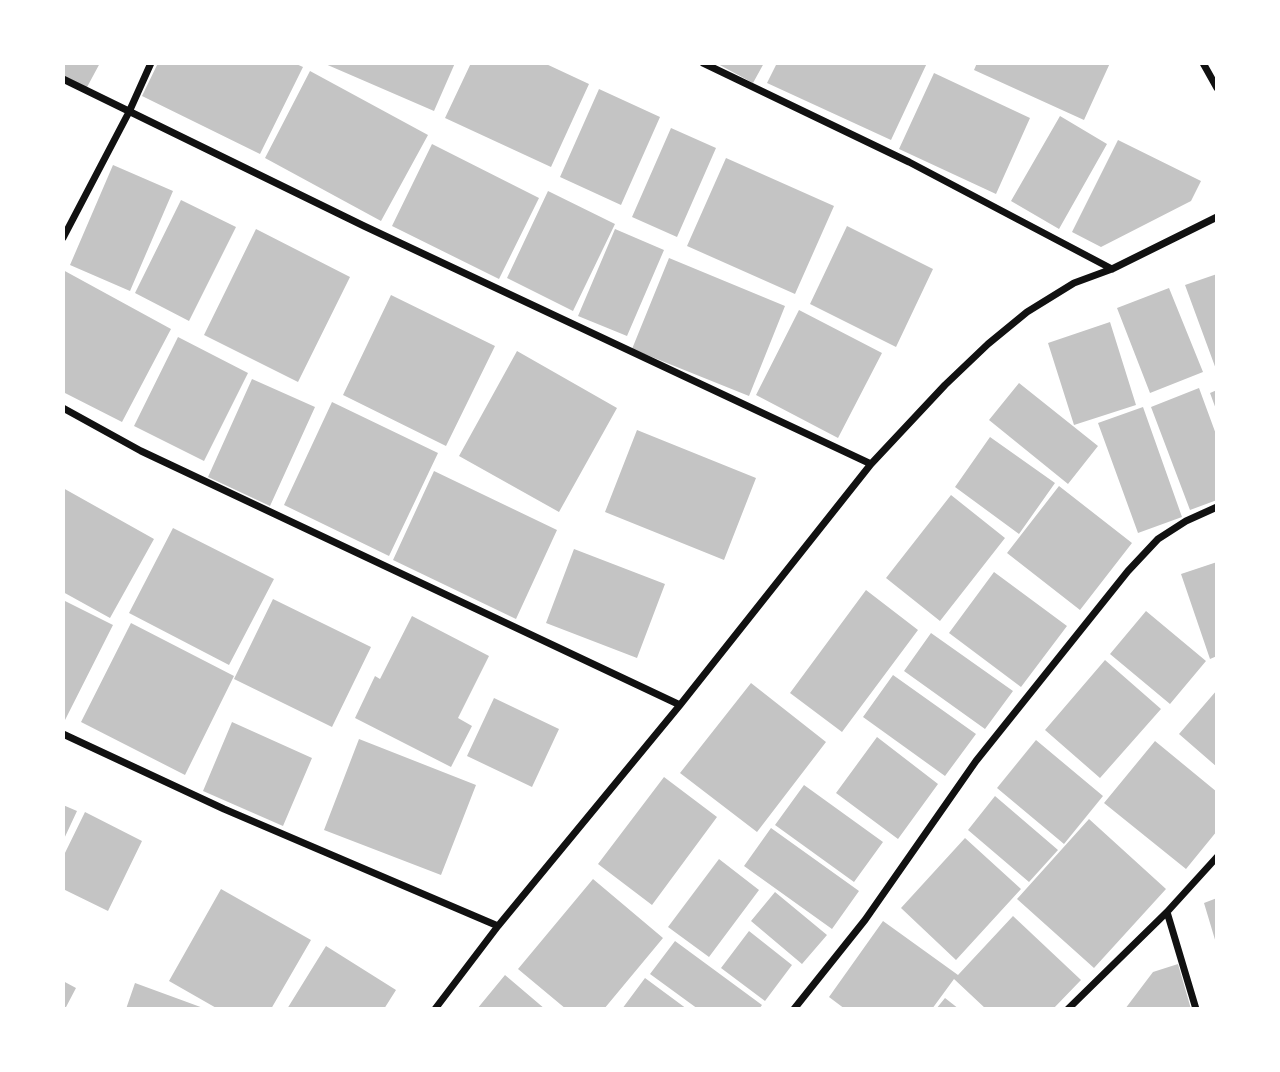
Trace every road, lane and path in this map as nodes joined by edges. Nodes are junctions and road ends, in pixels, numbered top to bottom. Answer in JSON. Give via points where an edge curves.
{"nodes":[{"id":1,"x":151,"y":63,"type":"edge"},
{"id":2,"x":703,"y":63,"type":"edge"},
{"id":3,"x":1203,"y":63,"type":"edge"},
{"id":4,"x":63,"y":79,"type":"edge"},
{"id":5,"x":1217,"y":88,"type":"edge"},
{"id":6,"x":129,"y":112,"type":"junction"},
{"id":7,"x":1217,"y":217,"type":"edge"},
{"id":8,"x":63,"y":238,"type":"edge"},
{"id":9,"x":1112,"y":269,"type":"junction"},
{"id":10,"x":63,"y":408,"type":"edge"},
{"id":11,"x":870,"y":464,"type":"junction"},
{"id":12,"x":1217,"y":507,"type":"edge"},
{"id":13,"x":680,"y":705,"type":"junction"},
{"id":14,"x":63,"y":734,"type":"edge"},
{"id":15,"x":1217,"y":857,"type":"edge"},
{"id":16,"x":1167,"y":912,"type":"junction"},
{"id":17,"x":498,"y":926,"type":"junction"},
{"id":18,"x":435,"y":1009,"type":"edge"},
{"id":19,"x":794,"y":1009,"type":"edge"},
{"id":20,"x":1068,"y":1009,"type":"edge"},
{"id":21,"x":1196,"y":1009,"type":"edge"}],
"edges":[{"from":1,"to":6,"type":"street"},
{"from":2,"to":9,"type":"street","via":[[909,162]]},
{"from":3,"to":5,"type":"street"},
{"from":4,"to":6,"type":"street"},
{"from":6,"to":8,"type":"street"},
{"from":6,"to":11,"type":"street"},
{"from":7,"to":9,"type":"street"},
{"from":9,"to":11,"type":"street","via":[[1074,283],[1017,320],[945,385]]},
{"from":10,"to":13,"type":"street","via":[[141,451]]},
{"from":11,"to":13,"type":"street"},
{"from":12,"to":19,"type":"street","via":[[1158,539],[1128,571],[976,761],[865,920]]},
{"from":13,"to":17,"type":"street"},
{"from":14,"to":17,"type":"street","via":[[224,809]]},
{"from":15,"to":16,"type":"street"},
{"from":16,"to":20,"type":"street"},
{"from":16,"to":21,"type":"street"},
{"from":17,"to":18,"type":"street"}]}
